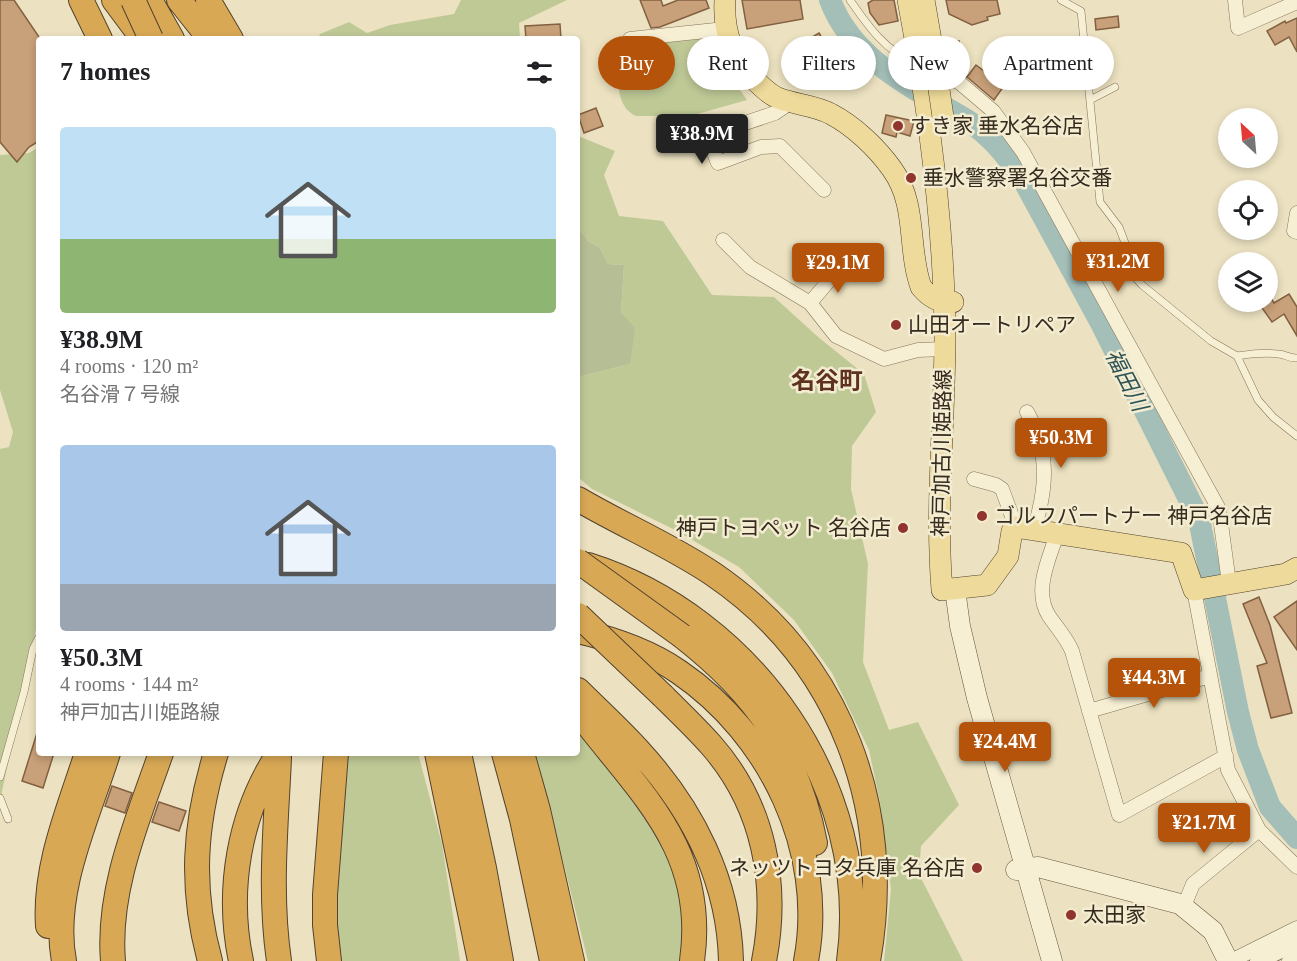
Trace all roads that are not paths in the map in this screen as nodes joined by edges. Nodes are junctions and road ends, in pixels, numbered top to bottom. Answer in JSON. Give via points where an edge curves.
{"nodes":[{"id":1,"x":81,"y":0,"type":"edge"},
{"id":2,"x":114,"y":0,"type":"edge"},
{"id":3,"x":177,"y":0,"type":"edge"},
{"id":4,"x":208,"y":0,"type":"edge"},
{"id":5,"x":725,"y":0,"type":"edge"},
{"id":6,"x":850,"y":0,"type":"edge"},
{"id":7,"x":908,"y":0,"type":"edge"},
{"id":8,"x":924,"y":0,"type":"edge"},
{"id":9,"x":1061,"y":0,"type":"edge"},
{"id":10,"x":1235,"y":0,"type":"edge"},
{"id":11,"x":1297,"y":2,"type":"edge"},
{"id":12,"x":142,"y":15,"type":"edge"},
{"id":13,"x":725,"y":29,"type":"junction"},
{"id":14,"x":99,"y":36,"type":"edge"},
{"id":15,"x":161,"y":36,"type":"edge"},
{"id":16,"x":167,"y":36,"type":"edge"},
{"id":17,"x":196,"y":36,"type":"edge"},
{"id":18,"x":207,"y":36,"type":"edge"},
{"id":19,"x":229,"y":36,"type":"edge"},
{"id":20,"x":658,"y":36,"type":"edge"},
{"id":21,"x":919,"y":36,"type":"edge"},
{"id":22,"x":926,"y":36,"type":"edge"},
{"id":23,"x":888,"y":45,"type":"edge"},
{"id":24,"x":1115,"y":87,"type":"dead end"},
{"id":25,"x":932,"y":90,"type":"edge"},
{"id":26,"x":968,"y":90,"type":"edge"},
{"id":27,"x":1090,"y":100,"type":"junction"},
{"id":28,"x":791,"y":102,"type":"junction"},
{"id":29,"x":824,"y":190,"type":"dead end"},
{"id":30,"x":1297,"y":213,"type":"edge"},
{"id":31,"x":1295,"y":231,"type":"edge"},
{"id":32,"x":723,"y":240,"type":"dead end"},
{"id":33,"x":854,"y":268,"type":"dead end"},
{"id":34,"x":810,"y":303,"type":"junction"},
{"id":35,"x":950,"y":303,"type":"junction"},
{"id":36,"x":944,"y":350,"type":"junction"},
{"id":37,"x":1237,"y":356,"type":"junction"},
{"id":38,"x":1297,"y":358,"type":"edge"},
{"id":39,"x":1027,"y":412,"type":"dead end"},
{"id":40,"x":1294,"y":428,"type":"edge"},
{"id":41,"x":1297,"y":436,"type":"edge"},
{"id":42,"x":974,"y":479,"type":"dead end"},
{"id":43,"x":580,"y":500,"type":"edge"},
{"id":44,"x":1025,"y":528,"type":"junction"},
{"id":45,"x":1057,"y":534,"type":"junction"},
{"id":46,"x":580,"y":562,"type":"edge"},
{"id":47,"x":580,"y":562,"type":"edge"},
{"id":48,"x":1297,"y":568,"type":"edge"},
{"id":49,"x":1229,"y":583,"type":"junction"},
{"id":50,"x":949,"y":590,"type":"junction"},
{"id":51,"x":1194,"y":590,"type":"junction"},
{"id":52,"x":580,"y":617,"type":"edge"},
{"id":53,"x":580,"y":632,"type":"edge"},
{"id":54,"x":36,"y":643,"type":"edge"},
{"id":55,"x":1210,"y":676,"type":"junction"},
{"id":56,"x":580,"y":692,"type":"edge"},
{"id":57,"x":1089,"y":711,"type":"junction"},
{"id":58,"x":580,"y":714,"type":"edge"},
{"id":59,"x":86,"y":756,"type":"edge"},
{"id":60,"x":107,"y":756,"type":"edge"},
{"id":61,"x":160,"y":756,"type":"edge"},
{"id":62,"x":215,"y":756,"type":"edge"},
{"id":63,"x":277,"y":756,"type":"edge"},
{"id":64,"x":279,"y":756,"type":"edge"},
{"id":65,"x":336,"y":756,"type":"edge"},
{"id":66,"x":438,"y":756,"type":"edge"},
{"id":67,"x":460,"y":756,"type":"edge"},
{"id":68,"x":505,"y":756,"type":"edge"},
{"id":69,"x":522,"y":756,"type":"edge"},
{"id":70,"x":1226,"y":756,"type":"junction"},
{"id":71,"x":0,"y":777,"type":"edge"},
{"id":72,"x":0,"y":798,"type":"edge"},
{"id":73,"x":8,"y":819,"type":"dead end"},
{"id":74,"x":1259,"y":830,"type":"junction"},
{"id":75,"x":535,"y":839,"type":"junction"},
{"id":76,"x":1297,"y":867,"type":"edge"},
{"id":77,"x":1020,"y":869,"type":"junction"},
{"id":78,"x":1184,"y":906,"type":"junction"},
{"id":79,"x":1297,"y":928,"type":"edge"},
{"id":80,"x":1297,"y":942,"type":"edge"},
{"id":81,"x":1254,"y":957,"type":"edge"},
{"id":82,"x":1297,"y":957,"type":"edge"},
{"id":83,"x":53,"y":961,"type":"edge"},
{"id":84,"x":64,"y":961,"type":"edge"},
{"id":85,"x":112,"y":961,"type":"edge"},
{"id":86,"x":210,"y":961,"type":"edge"},
{"id":87,"x":241,"y":961,"type":"edge"},
{"id":88,"x":279,"y":961,"type":"edge"},
{"id":89,"x":329,"y":961,"type":"edge"},
{"id":90,"x":480,"y":961,"type":"edge"},
{"id":91,"x":501,"y":961,"type":"edge"},
{"id":92,"x":552,"y":961,"type":"edge"},
{"id":93,"x":572,"y":961,"type":"edge"},
{"id":94,"x":692,"y":961,"type":"edge"},
{"id":95,"x":731,"y":961,"type":"edge"},
{"id":96,"x":764,"y":961,"type":"edge"},
{"id":97,"x":808,"y":961,"type":"edge"},
{"id":98,"x":849,"y":961,"type":"edge"},
{"id":99,"x":868,"y":961,"type":"edge"},
{"id":100,"x":1039,"y":961,"type":"edge"},
{"id":101,"x":1053,"y":961,"type":"edge"},
{"id":102,"x":1230,"y":961,"type":"edge"},
{"id":103,"x":1289,"y":961,"type":"edge"}],
"edges":[{"from":1,"to":14,"type":"highway"},
{"from":2,"to":12,"type":"highway"},
{"from":3,"to":17,"type":"highway"},
{"from":3,"to":18,"type":"highway"},
{"from":4,"to":19,"type":"highway"},
{"from":5,"to":13,"type":"main road"},
{"from":6,"to":23,"type":"lane","via":[[870,29]]},
{"from":7,"to":21,"type":"main road","name":"神戸加古川姫路線"},
{"from":8,"to":22,"type":"main road","name":"神戸加古川姫路線"},
{"from":9,"to":27,"type":"lane","via":[[1081,11]]},
{"from":10,"to":11,"type":"street","via":[[1238,28]]},
{"from":12,"to":15,"type":"highway"},
{"from":12,"to":16,"type":"highway"},
{"from":13,"to":20,"type":"street"},
{"from":13,"to":28,"type":"main road","via":[[733,51],[752,76],[773,95]]},
{"from":24,"to":27,"type":"lane"},
{"from":25,"to":35,"type":"main road","name":"神戸加古川姫路線","bridge":true},
{"from":26,"to":49,"type":"street","via":[[993,111],[1023,152],[1219,509]]},
{"from":27,"to":37,"type":"lane","via":[[1100,202],[1119,227],[1128,251],[1128,269],[1211,341]]},
{"from":28,"to":29,"type":"street","via":[[776,113],[707,136],[718,163],[761,147],[780,146]]},
{"from":28,"to":35,"type":"main road","via":[[832,114],[861,136],[891,168],[909,206],[921,287]]},
{"from":30,"to":31,"type":"street"},
{"from":32,"to":34,"type":"street","via":[[750,267]]},
{"from":33,"to":34,"type":"street","via":[[831,277]]},
{"from":34,"to":36,"type":"street","via":[[836,336],[884,358],[918,350]]},
{"from":35,"to":36,"type":"main road","name":"神戸加古川姫路線"},
{"from":35,"to":50,"type":"main road","name":"神戸加古川姫路線","via":[[957,386]]},
{"from":36,"to":50,"type":"main road","name":"神戸加古川姫路線","via":[[940,516]]},
{"from":37,"to":38,"type":"lane","via":[[1262,353]]},
{"from":37,"to":40,"type":"lane","via":[[1258,400],[1273,417]]},
{"from":39,"to":44,"type":"street","via":[[1041,445],[1046,473],[1043,499]]},
{"from":40,"to":41,"type":"lane"},
{"from":42,"to":44,"type":"street","name":"神戸加古川姫路線","via":[[1002,489]]},
{"from":43,"to":99,"type":"highway","via":[[687,558],[741,595],[785,638],[822,688],[850,744],[867,803],[875,866]]},
{"from":44,"to":45,"type":"main road"},
{"from":44,"to":50,"type":"main road","via":[[1012,531],[1008,556],[987,585]]},
{"from":45,"to":51,"type":"main road","via":[[1181,553]]},
{"from":45,"to":57,"type":"street","via":[[1044,576],[1042,598],[1072,651]]},
{"from":46,"to":97,"type":"highway","bridge":true,"via":[[682,636],[733,679],[777,738],[800,786],[812,828],[819,884],[818,916]]},
{"from":47,"to":98,"type":"highway","via":[[629,579],[689,615],[739,657],[782,706],[816,764],[838,823],[850,889]]},
{"from":48,"to":49,"type":"main road","via":[[1286,574]]},
{"from":49,"to":51,"type":"main road"},
{"from":50,"to":77,"type":"main road","via":[[955,663]]},
{"from":51,"to":55,"type":"street"},
{"from":52,"to":96,"type":"highway","bridge":true,"via":[[713,746],[748,801],[767,864],[771,900]]},
{"from":53,"to":97,"type":"highway","via":[[621,643],[677,670],[724,709],[755,746],[781,792],[802,849],[811,904]]},
{"from":54,"to":71,"type":"lane"},
{"from":55,"to":57,"type":"street"},
{"from":55,"to":70,"type":"street"},
{"from":56,"to":95,"type":"highway","via":[[647,760],[683,806],[700,836],[725,904]]},
{"from":57,"to":70,"type":"street","via":[[1119,815]]},
{"from":58,"to":94,"type":"highway","via":[[650,802],[678,850],[689,877],[694,905]]},
{"from":59,"to":83,"type":"highway","via":[[50,881],[48,916]]},
{"from":60,"to":84,"type":"highway","via":[[62,909]]},
{"from":61,"to":85,"type":"highway","via":[[118,888]]},
{"from":62,"to":86,"type":"highway","via":[[201,807],[196,875]]},
{"from":63,"to":87,"type":"highway","via":[[249,813],[241,845],[235,913]]},
{"from":64,"to":88,"type":"highway","via":[[273,895]]},
{"from":65,"to":89,"type":"highway","via":[[325,895]]},
{"from":66,"to":90,"type":"highway"},
{"from":67,"to":91,"type":"highway"},
{"from":68,"to":75,"type":"highway"},
{"from":69,"to":75,"type":"highway"},
{"from":70,"to":74,"type":"street","via":[[1228,770]]},
{"from":72,"to":73,"type":"lane"},
{"from":74,"to":76,"type":"street"},
{"from":74,"to":78,"type":"street","via":[[1193,884]]},
{"from":75,"to":92,"type":"highway"},
{"from":75,"to":93,"type":"highway"},
{"from":77,"to":78,"type":"main road","via":[[1038,867]]},
{"from":77,"to":100,"type":"main road"},
{"from":77,"to":101,"type":"main road"},
{"from":78,"to":102,"type":"main road","via":[[1213,932]]},
{"from":79,"to":81,"type":"street"},
{"from":80,"to":81,"type":"street"},
{"from":81,"to":102,"type":"street"},
{"from":82,"to":103,"type":"street"}]}
